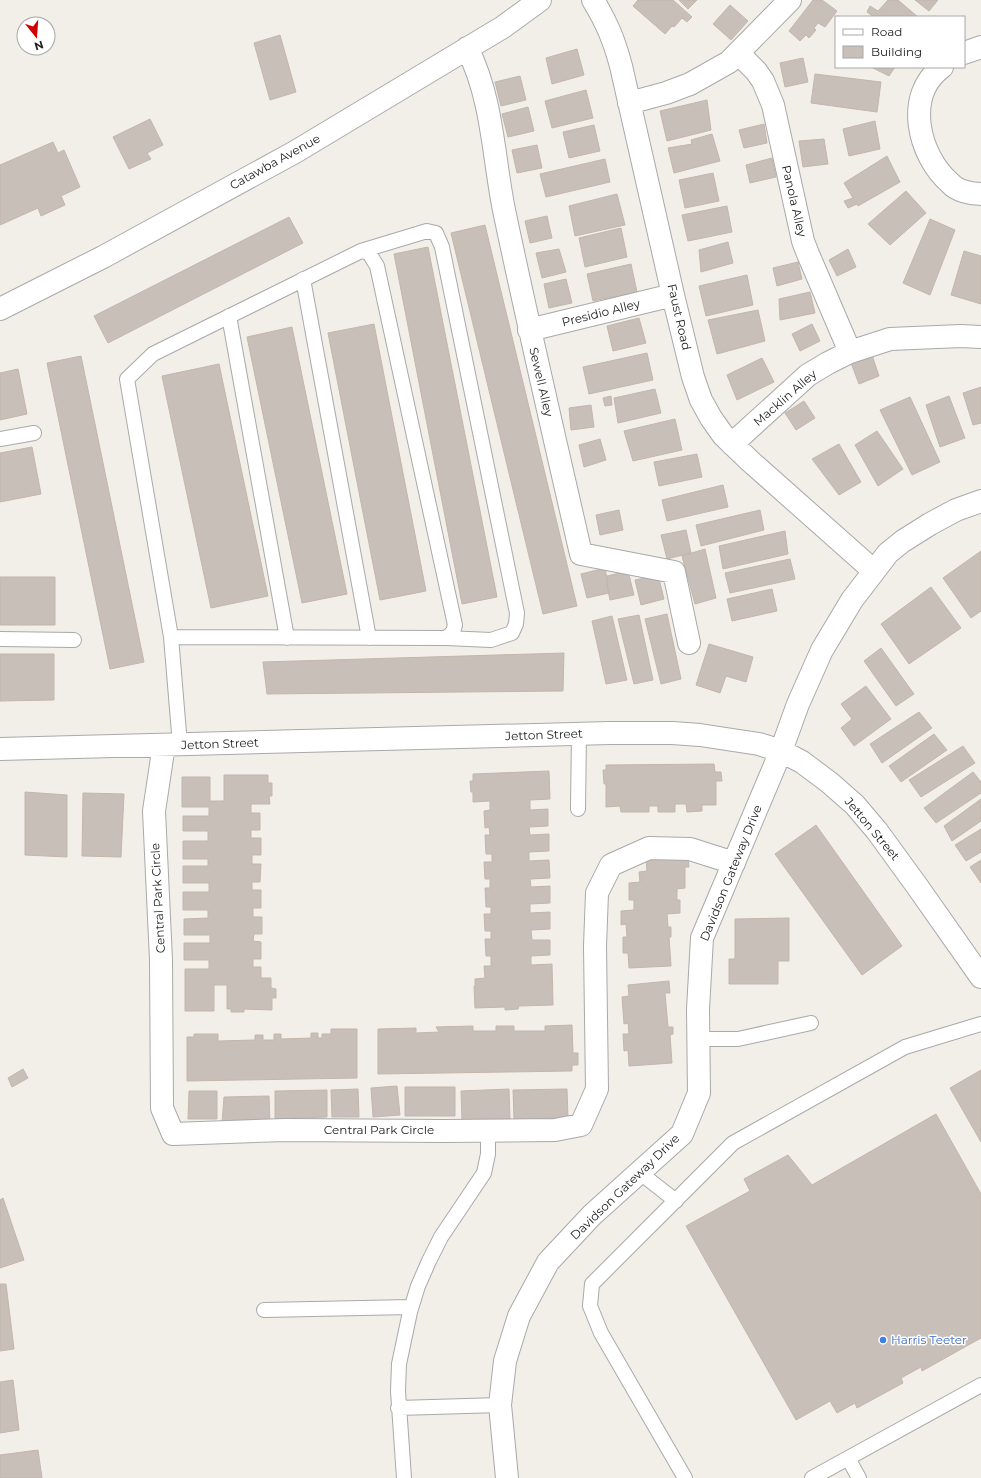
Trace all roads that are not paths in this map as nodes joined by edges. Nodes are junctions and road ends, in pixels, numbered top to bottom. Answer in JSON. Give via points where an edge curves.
{"nodes":[{"id":1,"x":540,"y":0,"type":"edge"},
{"id":2,"x":593,"y":0,"type":"edge"},
{"id":3,"x":790,"y":0,"type":"edge"},
{"id":4,"x":981,"y":47,"type":"edge"},
{"id":5,"x":467,"y":48,"type":"junction"},
{"id":6,"x":738,"y":53,"type":"junction"},
{"id":7,"x":965,"y":53,"type":"edge"},
{"id":8,"x":941,"y":68,"type":"edge"},
{"id":9,"x":629,"y":104,"type":"junction"},
{"id":10,"x":981,"y":194,"type":"edge"},
{"id":11,"x":361,"y":251,"type":"junction"},
{"id":12,"x":303,"y":279,"type":"junction"},
{"id":13,"x":673,"y":295,"type":"junction"},
{"id":14,"x":0,"y":309,"type":"edge"},
{"id":15,"x":229,"y":316,"type":"junction"},
{"id":16,"x":529,"y":330,"type":"junction"},
{"id":17,"x":981,"y":337,"type":"edge"},
{"id":18,"x":850,"y":352,"type":"junction"},
{"id":19,"x":34,"y":433,"type":"dead end"},
{"id":20,"x":0,"y":439,"type":"edge"},
{"id":21,"x":732,"y":444,"type":"junction"},
{"id":22,"x":981,"y":501,"type":"edge"},
{"id":23,"x":874,"y":571,"type":"junction"},
{"id":24,"x":171,"y":637,"type":"junction"},
{"id":25,"x":287,"y":638,"type":"junction"},
{"id":26,"x":369,"y":638,"type":"junction"},
{"id":27,"x":446,"y":638,"type":"junction"},
{"id":28,"x":0,"y":639,"type":"edge"},
{"id":29,"x":74,"y":640,"type":"dead end"},
{"id":30,"x":690,"y":643,"type":"dead end"},
{"id":31,"x":579,"y":734,"type":"junction"},
{"id":32,"x":172,"y":745,"type":"junction"},
{"id":33,"x":0,"y":749,"type":"edge"},
{"id":34,"x":781,"y":751,"type":"junction"},
{"id":35,"x":578,"y":809,"type":"dead end"},
{"id":36,"x":734,"y":863,"type":"junction"},
{"id":37,"x":981,"y":977,"type":"edge"},
{"id":38,"x":811,"y":1024,"type":"dead end"},
{"id":39,"x":981,"y":1024,"type":"edge"},
{"id":40,"x":698,"y":1039,"type":"junction"},
{"id":41,"x":488,"y":1130,"type":"junction"},
{"id":42,"x":639,"y":1172,"type":"junction"},
{"id":43,"x":676,"y":1201,"type":"junction"},
{"id":44,"x":411,"y":1307,"type":"junction"},
{"id":45,"x":264,"y":1310,"type":"dead end"},
{"id":46,"x":981,"y":1384,"type":"edge"},
{"id":47,"x":500,"y":1405,"type":"junction"},
{"id":48,"x":398,"y":1408,"type":"junction"},
{"id":49,"x":848,"y":1458,"type":"junction"},
{"id":50,"x":404,"y":1478,"type":"edge"},
{"id":51,"x":507,"y":1478,"type":"edge"},
{"id":52,"x":685,"y":1478,"type":"edge"},
{"id":53,"x":812,"y":1478,"type":"edge"},
{"id":54,"x":859,"y":1478,"type":"edge"}],
"edges":[{"from":1,"to":5,"type":"street","name":"Catawba Avenue","via":[[503,27]]},
{"from":2,"to":9,"type":"street","name":"Faust Road","via":[[614,41]]},
{"from":3,"to":6,"type":"street"},
{"from":4,"to":7,"type":"street"},
{"from":5,"to":14,"type":"street","name":"Catawba Avenue","via":[[295,152],[103,257]]},
{"from":5,"to":16,"type":"street","name":"Sewell Alley","via":[[484,91],[503,205]]},
{"from":6,"to":9,"type":"street","via":[[729,62],[690,84]]},
{"from":6,"to":18,"type":"street","name":"Panola Alley","via":[[763,81],[773,105],[803,241]]},
{"from":8,"to":10,"type":"street","via":[[922,92],[919,119],[924,146],[935,167],[950,185],[970,194]]},
{"from":9,"to":13,"type":"street","name":"Faust Road"},
{"from":11,"to":12,"type":"lane"},
{"from":11,"to":27,"type":"lane","via":[[369,254],[377,266],[456,625]]},
{"from":11,"to":27,"type":"lane","via":[[427,231],[436,232],[442,246],[517,613],[512,634],[491,640]]},
{"from":12,"to":15,"type":"lane"},
{"from":12,"to":26,"type":"lane"},
{"from":13,"to":16,"type":"street","name":"Presidio Alley"},
{"from":13,"to":21,"type":"street","name":"Faust Road","via":[[701,400],[711,418]]},
{"from":15,"to":24,"type":"lane","via":[[153,354],[127,379]]},
{"from":15,"to":25,"type":"lane"},
{"from":16,"to":30,"type":"street","name":"Sewell Alley","via":[[581,554],[674,572]]},
{"from":17,"to":18,"type":"street","name":"Macklin Alley","via":[[890,339]]},
{"from":18,"to":21,"type":"street","name":"Macklin Alley","via":[[808,375]]},
{"from":19,"to":20,"type":"lane"},
{"from":21,"to":23,"type":"street","name":"Faust Road"},
{"from":22,"to":23,"type":"street","name":"Davidson Gateway Drive","via":[[956,510],[903,541],[888,553]]},
{"from":23,"to":34,"type":"street","name":"Davidson Gateway Drive","via":[[852,600],[822,650]]},
{"from":24,"to":25,"type":"lane"},
{"from":24,"to":32,"type":"lane"},
{"from":25,"to":26,"type":"lane"},
{"from":26,"to":27,"type":"lane"},
{"from":28,"to":29,"type":"lane"},
{"from":31,"to":32,"type":"street","name":"Jetton Street"},
{"from":31,"to":34,"type":"street","name":"Jetton Street","via":[[700,735],[759,744]]},
{"from":31,"to":35,"type":"lane"},
{"from":32,"to":33,"type":"street","name":"Jetton Street"},
{"from":32,"to":41,"type":"street","name":"Central Park Circle","via":[[154,811],[161,960],[162,1108],[173,1134],[285,1130]]},
{"from":34,"to":36,"type":"street","name":"Davidson Gateway Drive"},
{"from":34,"to":37,"type":"street","name":"Jetton Street","via":[[802,762],[855,805],[877,831]]},
{"from":36,"to":40,"type":"street","name":"Davidson Gateway Drive","via":[[702,938]]},
{"from":36,"to":41,"type":"street","name":"Central Park Circle","via":[[690,849],[649,848],[611,864],[597,893],[597,1089],[581,1125],[555,1130]]},
{"from":38,"to":40,"type":"lane","via":[[738,1039]]},
{"from":39,"to":43,"type":"lane","via":[[905,1047],[733,1143]]},
{"from":40,"to":42,"type":"street","name":"Davidson Gateway Drive","via":[[699,1093],[682,1134]]},
{"from":41,"to":44,"type":"lane","via":[[488,1154],[484,1173],[438,1243]]},
{"from":42,"to":43,"type":"lane"},
{"from":42,"to":47,"type":"street","name":"Davidson Gateway Drive","via":[[592,1215],[548,1262],[519,1316],[505,1361]]},
{"from":43,"to":52,"type":"lane","via":[[592,1284],[590,1306],[600,1333]]},
{"from":44,"to":45,"type":"lane"},
{"from":44,"to":48,"type":"lane","via":[[399,1364]]},
{"from":46,"to":49,"type":"lane"},
{"from":47,"to":48,"type":"lane"},
{"from":47,"to":51,"type":"street","name":"Davidson Gateway Drive"},
{"from":48,"to":50,"type":"lane"},
{"from":49,"to":53,"type":"lane"},
{"from":49,"to":54,"type":"lane"}]}
